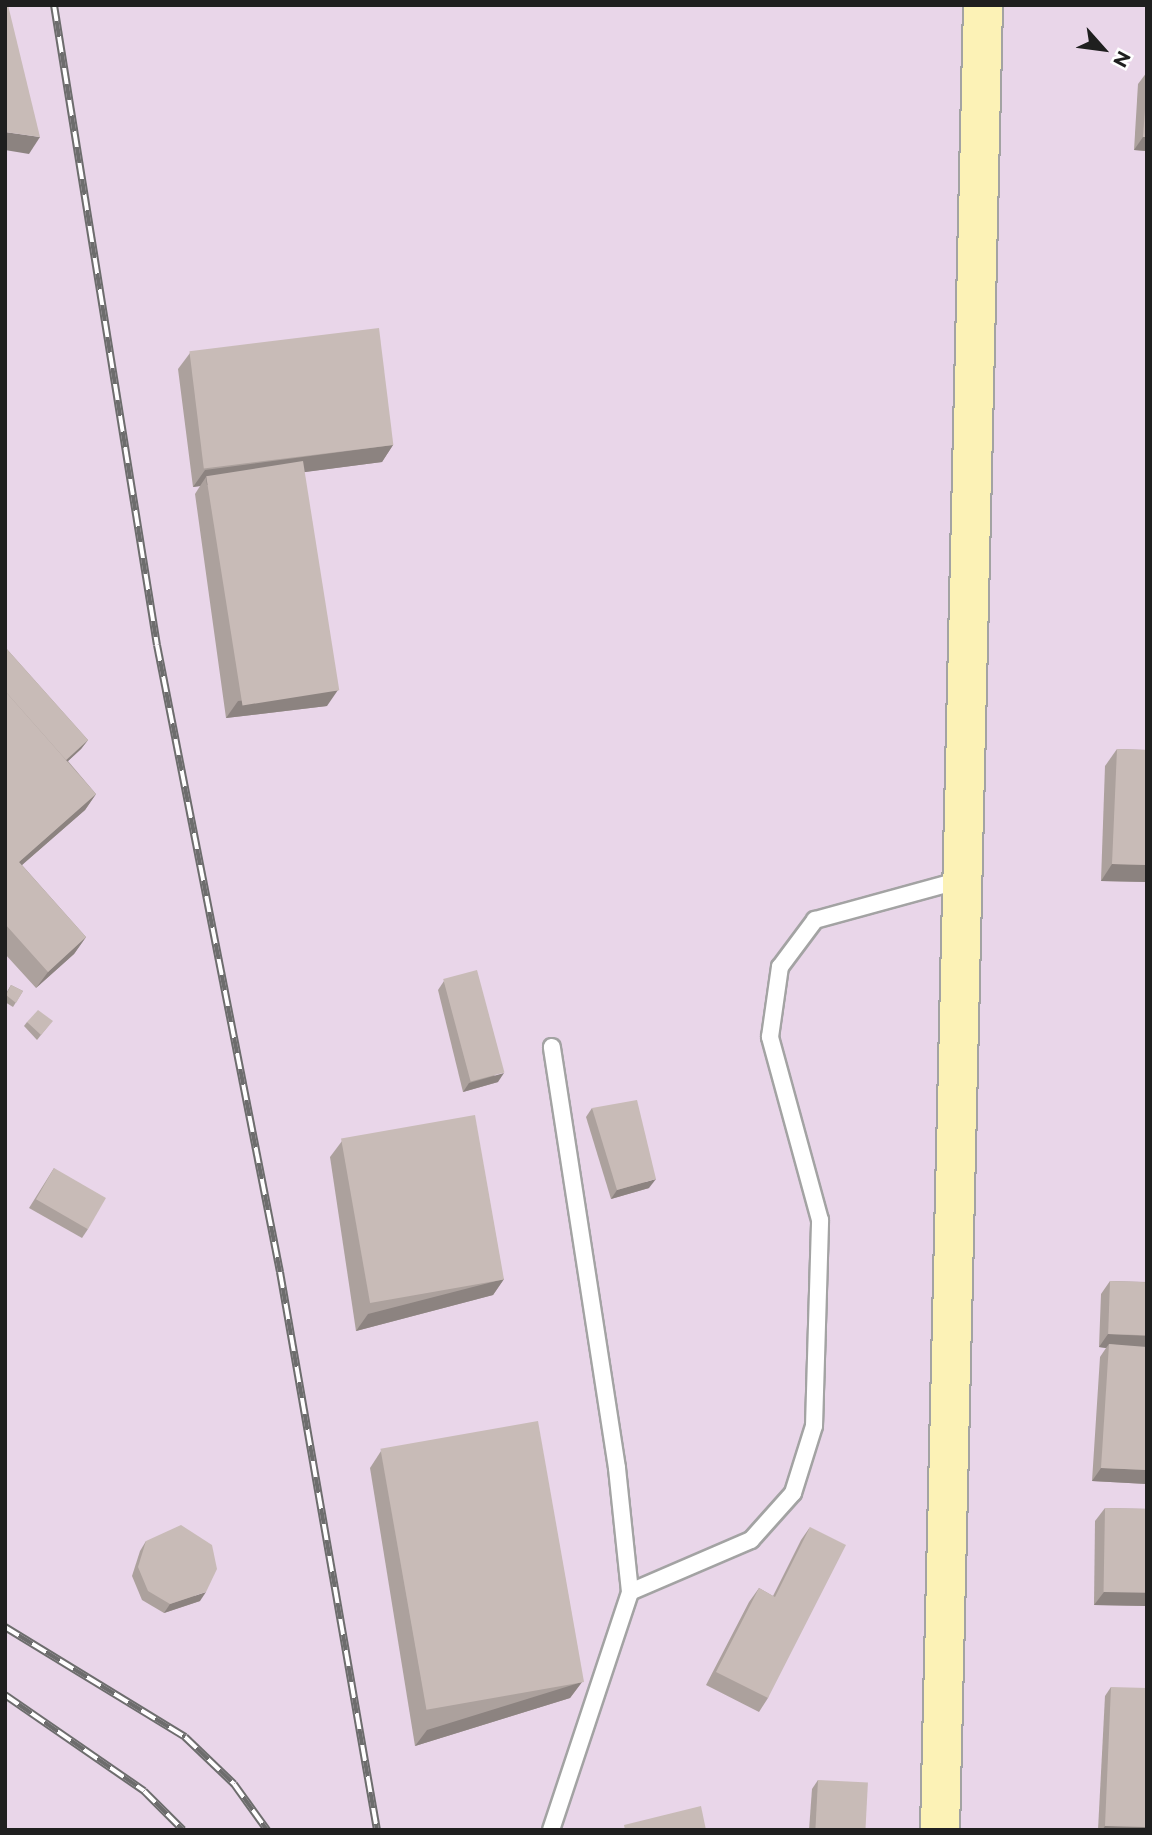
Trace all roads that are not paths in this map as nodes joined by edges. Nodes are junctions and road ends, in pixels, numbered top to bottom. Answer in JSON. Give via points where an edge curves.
{"nodes":[{"id":1,"x":983,"y":5,"type":"edge"},
{"id":2,"x":961,"y":880,"type":"junction"},
{"id":3,"x":552,"y":1047,"type":"dead end"},
{"id":4,"x":630,"y":1592,"type":"junction"},
{"id":5,"x":551,"y":1830,"type":"edge"},
{"id":6,"x":940,"y":1830,"type":"edge"}],
"edges":[{"from":1,"to":2,"type":"street"},
{"from":2,"to":4,"type":"lane","via":[[815,920],[779,967],[769,1037],[820,1220],[814,1426],[793,1493],[751,1539]]},
{"from":2,"to":6,"type":"street"},
{"from":3,"to":4,"type":"lane","via":[[617,1468]]},
{"from":4,"to":5,"type":"lane"}]}
